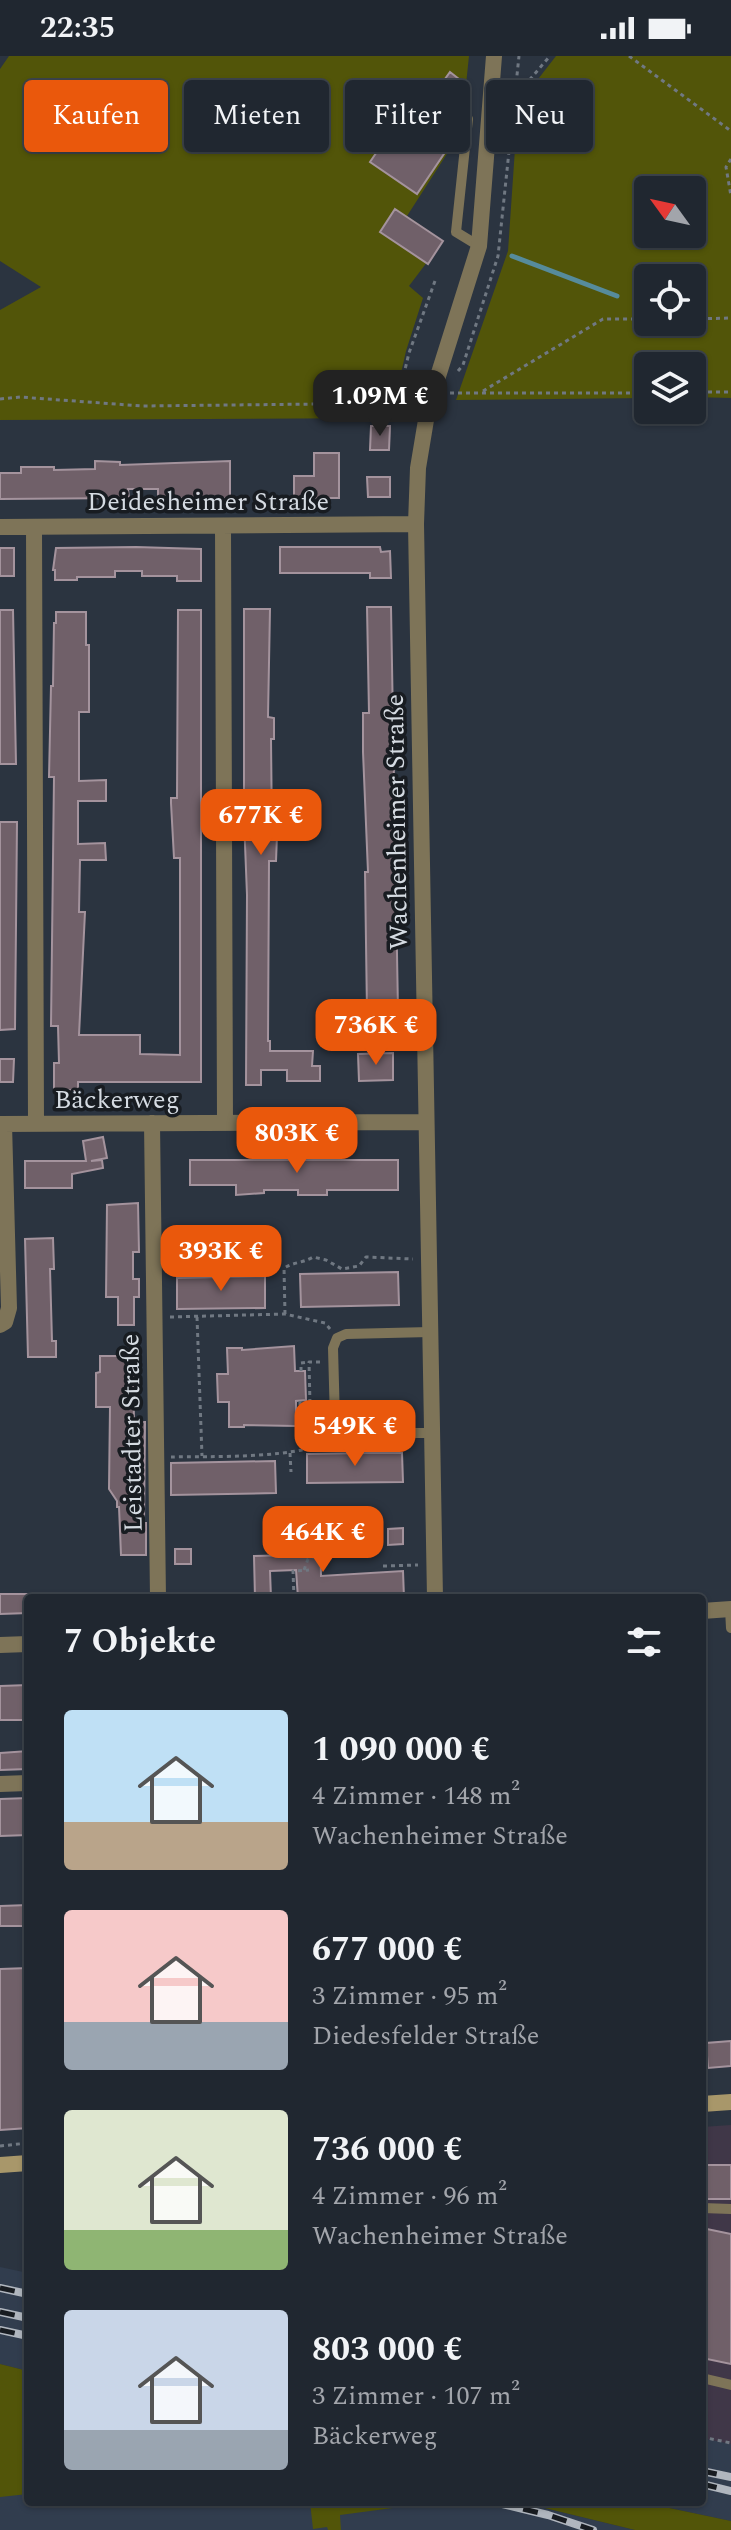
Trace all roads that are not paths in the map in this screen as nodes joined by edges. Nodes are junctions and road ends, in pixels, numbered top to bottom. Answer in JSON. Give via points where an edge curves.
{"nodes":[{"id":1,"x":494,"y":56,"type":"edge"},
{"id":2,"x":464,"y":152,"type":"edge"},
{"id":3,"x":479,"y":246,"type":"junction"},
{"id":4,"x":416,"y":524,"type":"junction"},
{"id":5,"x":223,"y":526,"type":"junction"},
{"id":6,"x":0,"y":527,"type":"edge"},
{"id":7,"x":34,"y":527,"type":"junction"},
{"id":8,"x":426,"y":1122,"type":"junction"},
{"id":9,"x":152,"y":1123,"type":"junction"},
{"id":10,"x":225,"y":1123,"type":"junction"},
{"id":11,"x":2,"y":1124,"type":"edge"},
{"id":12,"x":36,"y":1124,"type":"junction"},
{"id":13,"x":0,"y":1325,"type":"edge"},
{"id":14,"x":430,"y":1332,"type":"junction"},
{"id":15,"x":431,"y":1433,"type":"junction"},
{"id":16,"x":158,"y":1594,"type":"edge"},
{"id":17,"x":435,"y":1594,"type":"edge"},
{"id":18,"x":730,"y":1609,"type":"edge"},
{"id":19,"x":706,"y":1611,"type":"edge"},
{"id":20,"x":731,"y":1628,"type":"edge"},
{"id":21,"x":24,"y":1644,"type":"edge"},
{"id":22,"x":0,"y":1645,"type":"edge"},
{"id":23,"x":24,"y":1783,"type":"edge"},
{"id":24,"x":0,"y":1784,"type":"edge"},
{"id":25,"x":706,"y":2101,"type":"edge"},
{"id":26,"x":731,"y":2102,"type":"edge"},
{"id":27,"x":24,"y":2163,"type":"edge"},
{"id":28,"x":0,"y":2165,"type":"edge"},
{"id":29,"x":706,"y":2208,"type":"edge"},
{"id":30,"x":731,"y":2209,"type":"edge"},
{"id":31,"x":706,"y":2379,"type":"edge"},
{"id":32,"x":731,"y":2385,"type":"edge"}],
"edges":[{"from":1,"to":3,"type":"street","name":"Wachenheimer Straße"},
{"from":2,"to":3,"type":"lane","via":[[456,232]]},
{"from":3,"to":4,"type":"street","name":"Wachenheimer Straße","via":[[428,408]]},
{"from":4,"to":5,"type":"street","name":"Deidesheimer Straße"},
{"from":4,"to":8,"type":"street","name":"Wachenheimer Straße"},
{"from":5,"to":7,"type":"street","name":"Deidesheimer Straße"},
{"from":5,"to":10,"type":"street"},
{"from":6,"to":7,"type":"street","name":"Deidesheimer Straße"},
{"from":7,"to":12,"type":"street"},
{"from":8,"to":10,"type":"street","name":"Bäckerweg"},
{"from":8,"to":14,"type":"street","name":"Wachenheimer Straße"},
{"from":9,"to":10,"type":"street","name":"Bäckerweg"},
{"from":9,"to":12,"type":"street","name":"Bäckerweg"},
{"from":9,"to":16,"type":"street","name":"Leistadter Straße"},
{"from":11,"to":12,"type":"street","name":"Bäckerweg"},
{"from":11,"to":13,"type":"street","via":[[9,1308]]},
{"from":14,"to":15,"type":"street","name":"Wachenheimer Straße"},
{"from":14,"to":15,"type":"lane","via":[[346,1334],[337,1338],[333,1361],[339,1428],[347,1433]]},
{"from":15,"to":17,"type":"street","name":"Wachenheimer Straße"},
{"from":18,"to":19,"type":"street"},
{"from":18,"to":20,"type":"lane"},
{"from":21,"to":22,"type":"street"},
{"from":23,"to":24,"type":"street"},
{"from":25,"to":26,"type":"main road"},
{"from":27,"to":28,"type":"main road"},
{"from":29,"to":30,"type":"lane"},
{"from":31,"to":32,"type":"lane"}]}
